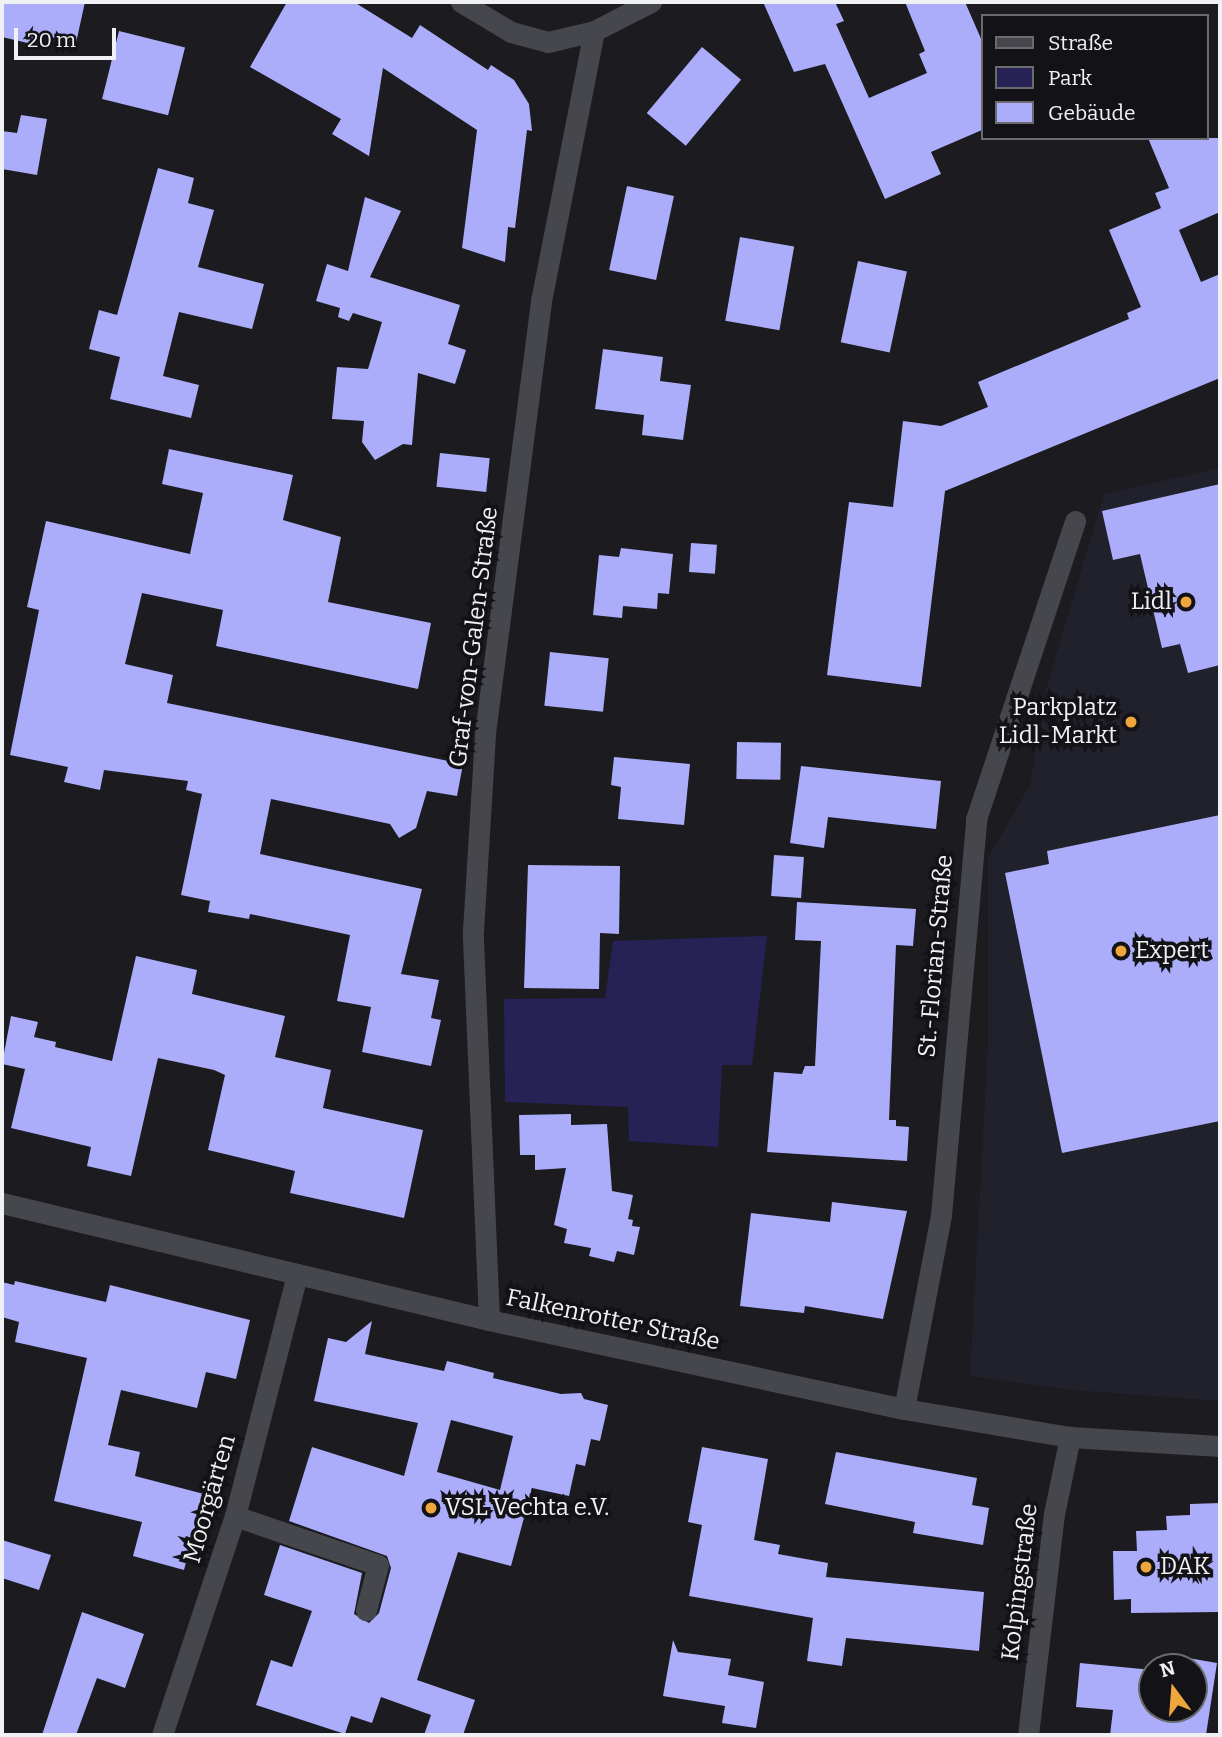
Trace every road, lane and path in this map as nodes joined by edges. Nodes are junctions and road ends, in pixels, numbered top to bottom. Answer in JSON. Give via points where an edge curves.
{"nodes":[{"id":1,"x":461,"y":2,"type":"edge"},
{"id":2,"x":651,"y":2,"type":"edge"},
{"id":3,"x":594,"y":32,"type":"junction"},
{"id":4,"x":1075,"y":521,"type":"dead end"},
{"id":5,"x":2,"y":1203,"type":"edge"},
{"id":6,"x":297,"y":1274,"type":"junction"},
{"id":7,"x":489,"y":1320,"type":"junction"},
{"id":8,"x":904,"y":1409,"type":"junction"},
{"id":9,"x":1070,"y":1437,"type":"junction"},
{"id":10,"x":1220,"y":1446,"type":"edge"},
{"id":11,"x":235,"y":1516,"type":"junction"},
{"id":12,"x":366,"y":1610,"type":"dead end"},
{"id":13,"x":162,"y":1735,"type":"edge"},
{"id":14,"x":1027,"y":1735,"type":"edge"}],
"edges":[{"from":1,"to":3,"type":"street","via":[[511,32],[548,42]]},
{"from":2,"to":3,"type":"street"},
{"from":3,"to":7,"type":"street","name":"Graf-von-Galen-Straße","via":[[541,301],[485,733],[473,931]]},
{"from":4,"to":8,"type":"street","name":"St.-Florian-Straße","via":[[976,819],[941,1215]]},
{"from":5,"to":6,"type":"street","name":"Falkenrotter Straße"},
{"from":6,"to":7,"type":"street","name":"Falkenrotter Straße"},
{"from":6,"to":11,"type":"street","name":"Moorgärten"},
{"from":7,"to":8,"type":"street","name":"Falkenrotter Straße"},
{"from":8,"to":9,"type":"street","name":"Falkenrotter Straße"},
{"from":9,"to":10,"type":"street","name":"Falkenrotter Straße"},
{"from":9,"to":14,"type":"street","name":"Kolpingstraße","via":[[1054,1514]]},
{"from":11,"to":12,"type":"street","via":[[378,1565]]},
{"from":11,"to":13,"type":"street","name":"Moorgärten"}]}
